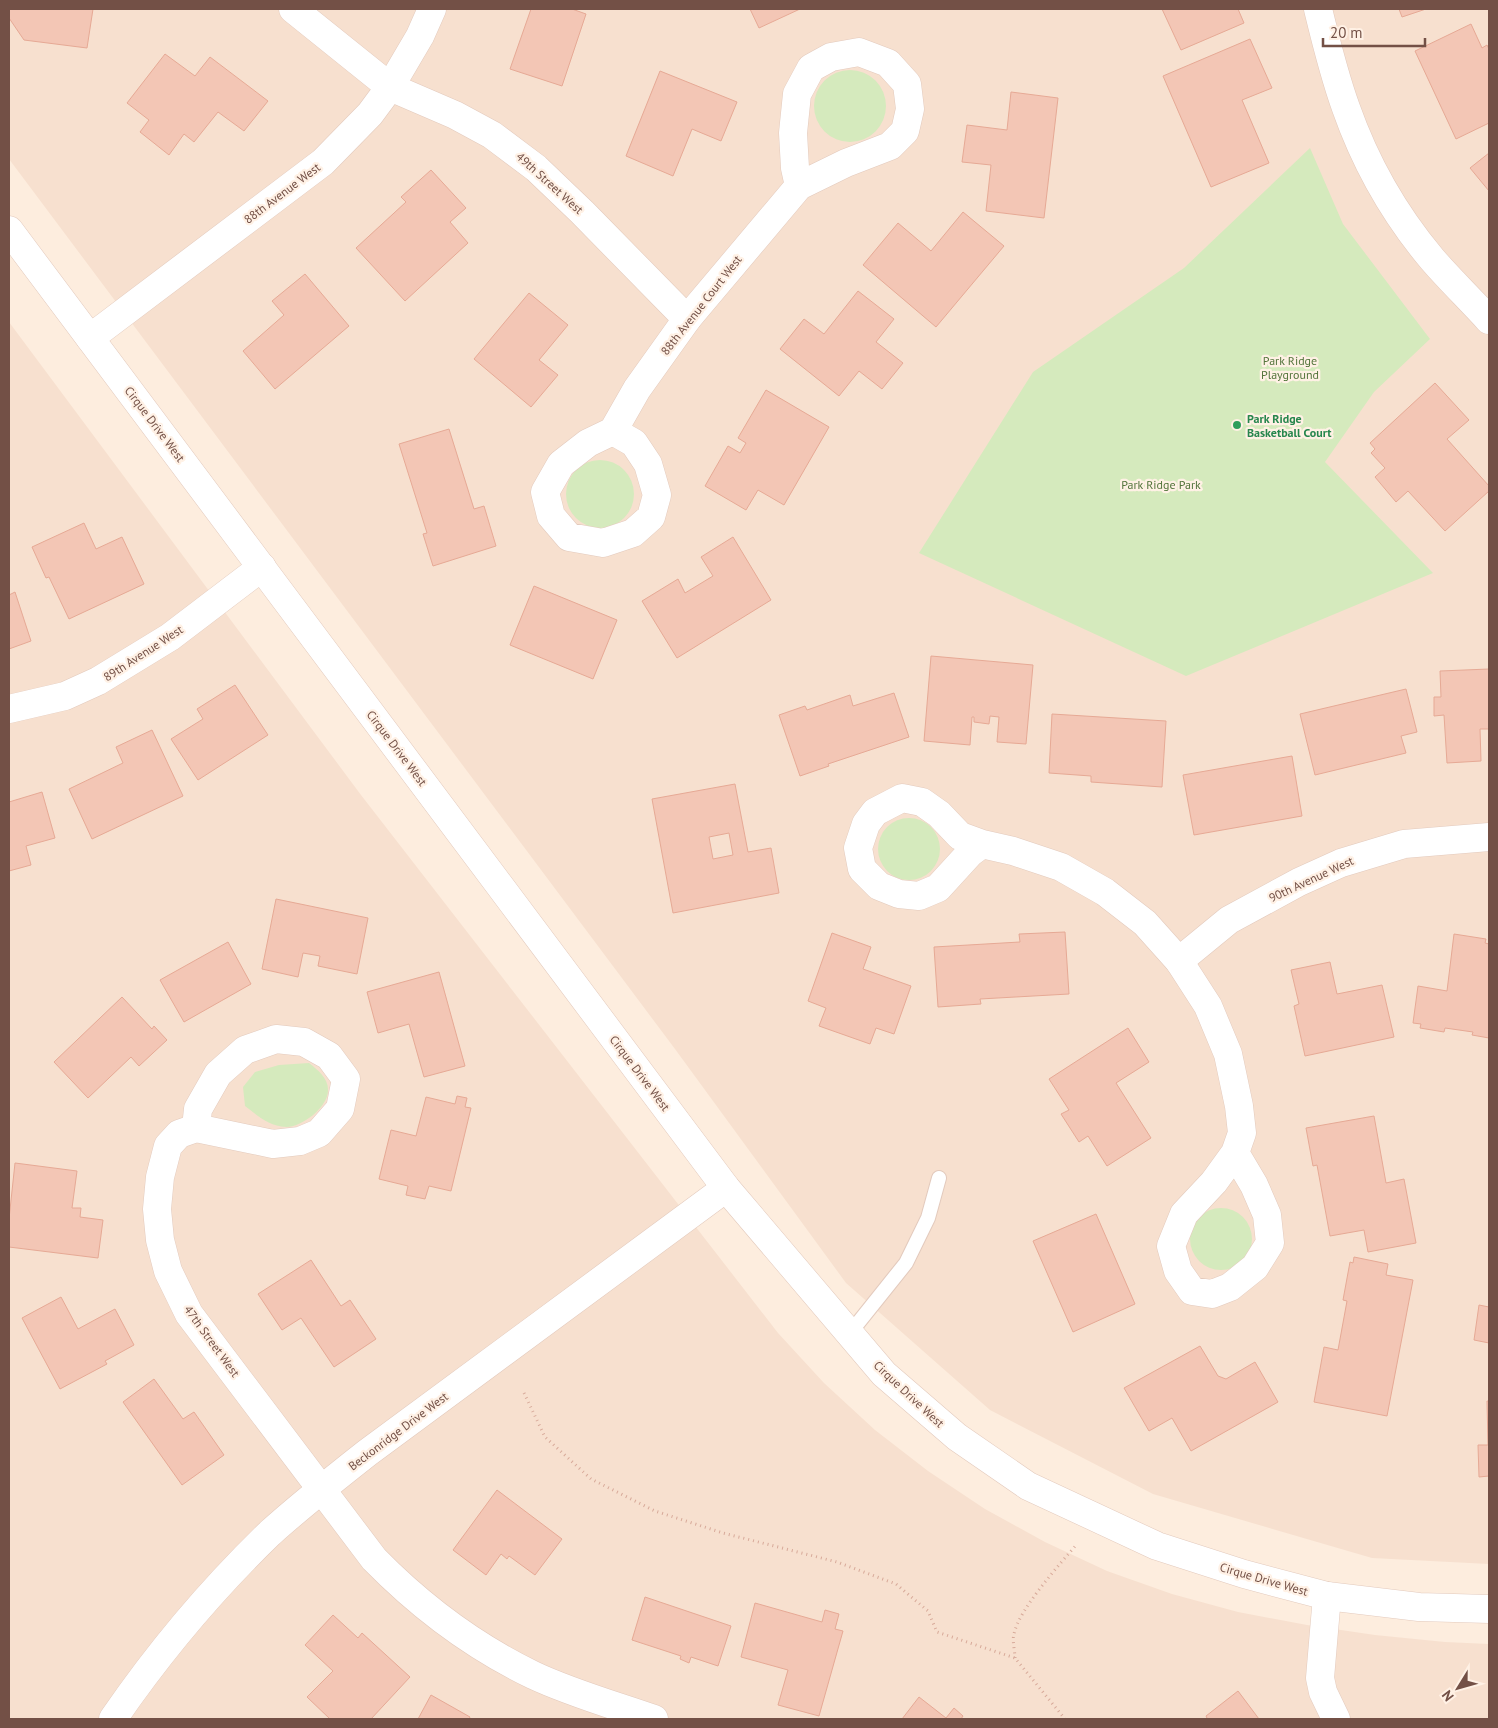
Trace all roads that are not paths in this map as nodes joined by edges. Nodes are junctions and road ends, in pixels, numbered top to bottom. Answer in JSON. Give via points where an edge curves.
{"nodes":[{"id":1,"x":293,"y":9,"type":"edge"},
{"id":2,"x":432,"y":9,"type":"edge"},
{"id":3,"x":1318,"y":9,"type":"edge"},
{"id":4,"x":390,"y":87,"type":"junction"},
{"id":5,"x":798,"y":186,"type":"junction"},
{"id":6,"x":9,"y":230,"type":"edge"},
{"id":7,"x":687,"y":319,"type":"junction"},
{"id":8,"x":1489,"y":320,"type":"edge"},
{"id":9,"x":90,"y":338,"type":"junction"},
{"id":10,"x":613,"y":431,"type":"dead end"},
{"id":11,"x":262,"y":567,"type":"junction"},
{"id":12,"x":9,"y":709,"type":"edge"},
{"id":13,"x":1489,"y":837,"type":"edge"},
{"id":14,"x":982,"y":844,"type":"dead end"},
{"id":15,"x":1179,"y":961,"type":"junction"},
{"id":16,"x":196,"y":1128,"type":"junction"},
{"id":17,"x":1235,"y":1153,"type":"junction"},
{"id":18,"x":938,"y":1178,"type":"dead end"},
{"id":19,"x":726,"y":1188,"type":"junction"},
{"id":20,"x":850,"y":1333,"type":"junction"},
{"id":21,"x":322,"y":1489,"type":"junction"},
{"id":22,"x":1327,"y":1596,"type":"junction"},
{"id":23,"x":1489,"y":1610,"type":"edge"},
{"id":24,"x":113,"y":1719,"type":"edge"},
{"id":25,"x":654,"y":1719,"type":"edge"},
{"id":26,"x":1336,"y":1719,"type":"edge"}],
"edges":[{"from":1,"to":4,"type":"street","name":"49th Street West"},
{"from":2,"to":4,"type":"street","name":"88th Avenue West"},
{"from":3,"to":8,"type":"street","via":[[1346,108],[1382,187],[1432,258]]},
{"from":4,"to":7,"type":"street","name":"49th Street West","via":[[492,135],[536,168]]},
{"from":4,"to":9,"type":"street","name":"88th Avenue West","via":[[370,114],[324,162]]},
{"from":5,"to":5,"type":"street","name":"88th Avenue Court West","via":[[890,146],[906,131],[910,109],[907,84],[888,63],[859,52],[831,57],[811,68],[797,94],[794,133]]},
{"from":5,"to":7,"type":"street","name":"88th Avenue Court West"},
{"from":6,"to":9,"type":"street","name":"Cirque Drive West"},
{"from":7,"to":10,"type":"street","name":"88th Avenue Court West","via":[[637,389]]},
{"from":9,"to":11,"type":"street","name":"Cirque Drive West"},
{"from":11,"to":12,"type":"street","name":"89th Avenue West","via":[[170,637],[98,681],[65,696]]},
{"from":11,"to":19,"type":"street","name":"Cirque Drive West"},
{"from":13,"to":15,"type":"street","name":"90th Avenue West","via":[[1404,844],[1341,863],[1229,920]]},
{"from":14,"to":15,"type":"street","via":[[1061,867],[1105,892],[1145,923]]},
{"from":15,"to":17,"type":"street","via":[[1208,1006],[1228,1054],[1242,1132]]},
{"from":16,"to":16,"type":"street","via":[[198,1109],[218,1074],[245,1050],[276,1039],[304,1042],[329,1056],[346,1079],[340,1109],[319,1133],[300,1141],[273,1144]]},
{"from":16,"to":21,"type":"street","name":"47th Street West","via":[[179,1134],[168,1146],[160,1177],[157,1209],[168,1271],[189,1314]]},
{"from":17,"to":17,"type":"street","via":[[1184,1214],[1171,1246],[1178,1271],[1192,1291],[1212,1294],[1230,1287],[1255,1267],[1270,1243],[1267,1215]]},
{"from":18,"to":20,"type":"lane","via":[[928,1218],[906,1263]]},
{"from":19,"to":20,"type":"street","name":"Cirque Drive West"},
{"from":19,"to":21,"type":"street","name":"Beckonridge Drive West"},
{"from":20,"to":22,"type":"street","name":"Cirque Drive West","via":[[884,1374],[957,1437],[1028,1486],[1157,1546]]},
{"from":21,"to":24,"type":"street","name":"Beckonridge Drive West","via":[[271,1533],[225,1580],[174,1637]]},
{"from":21,"to":25,"type":"street","name":"47th Street West","via":[[374,1559],[409,1593],[464,1636],[533,1675]]},
{"from":22,"to":23,"type":"street","name":"Cirque Drive West","via":[[1419,1607]]},
{"from":22,"to":26,"type":"street","via":[[1320,1678]]}]}
